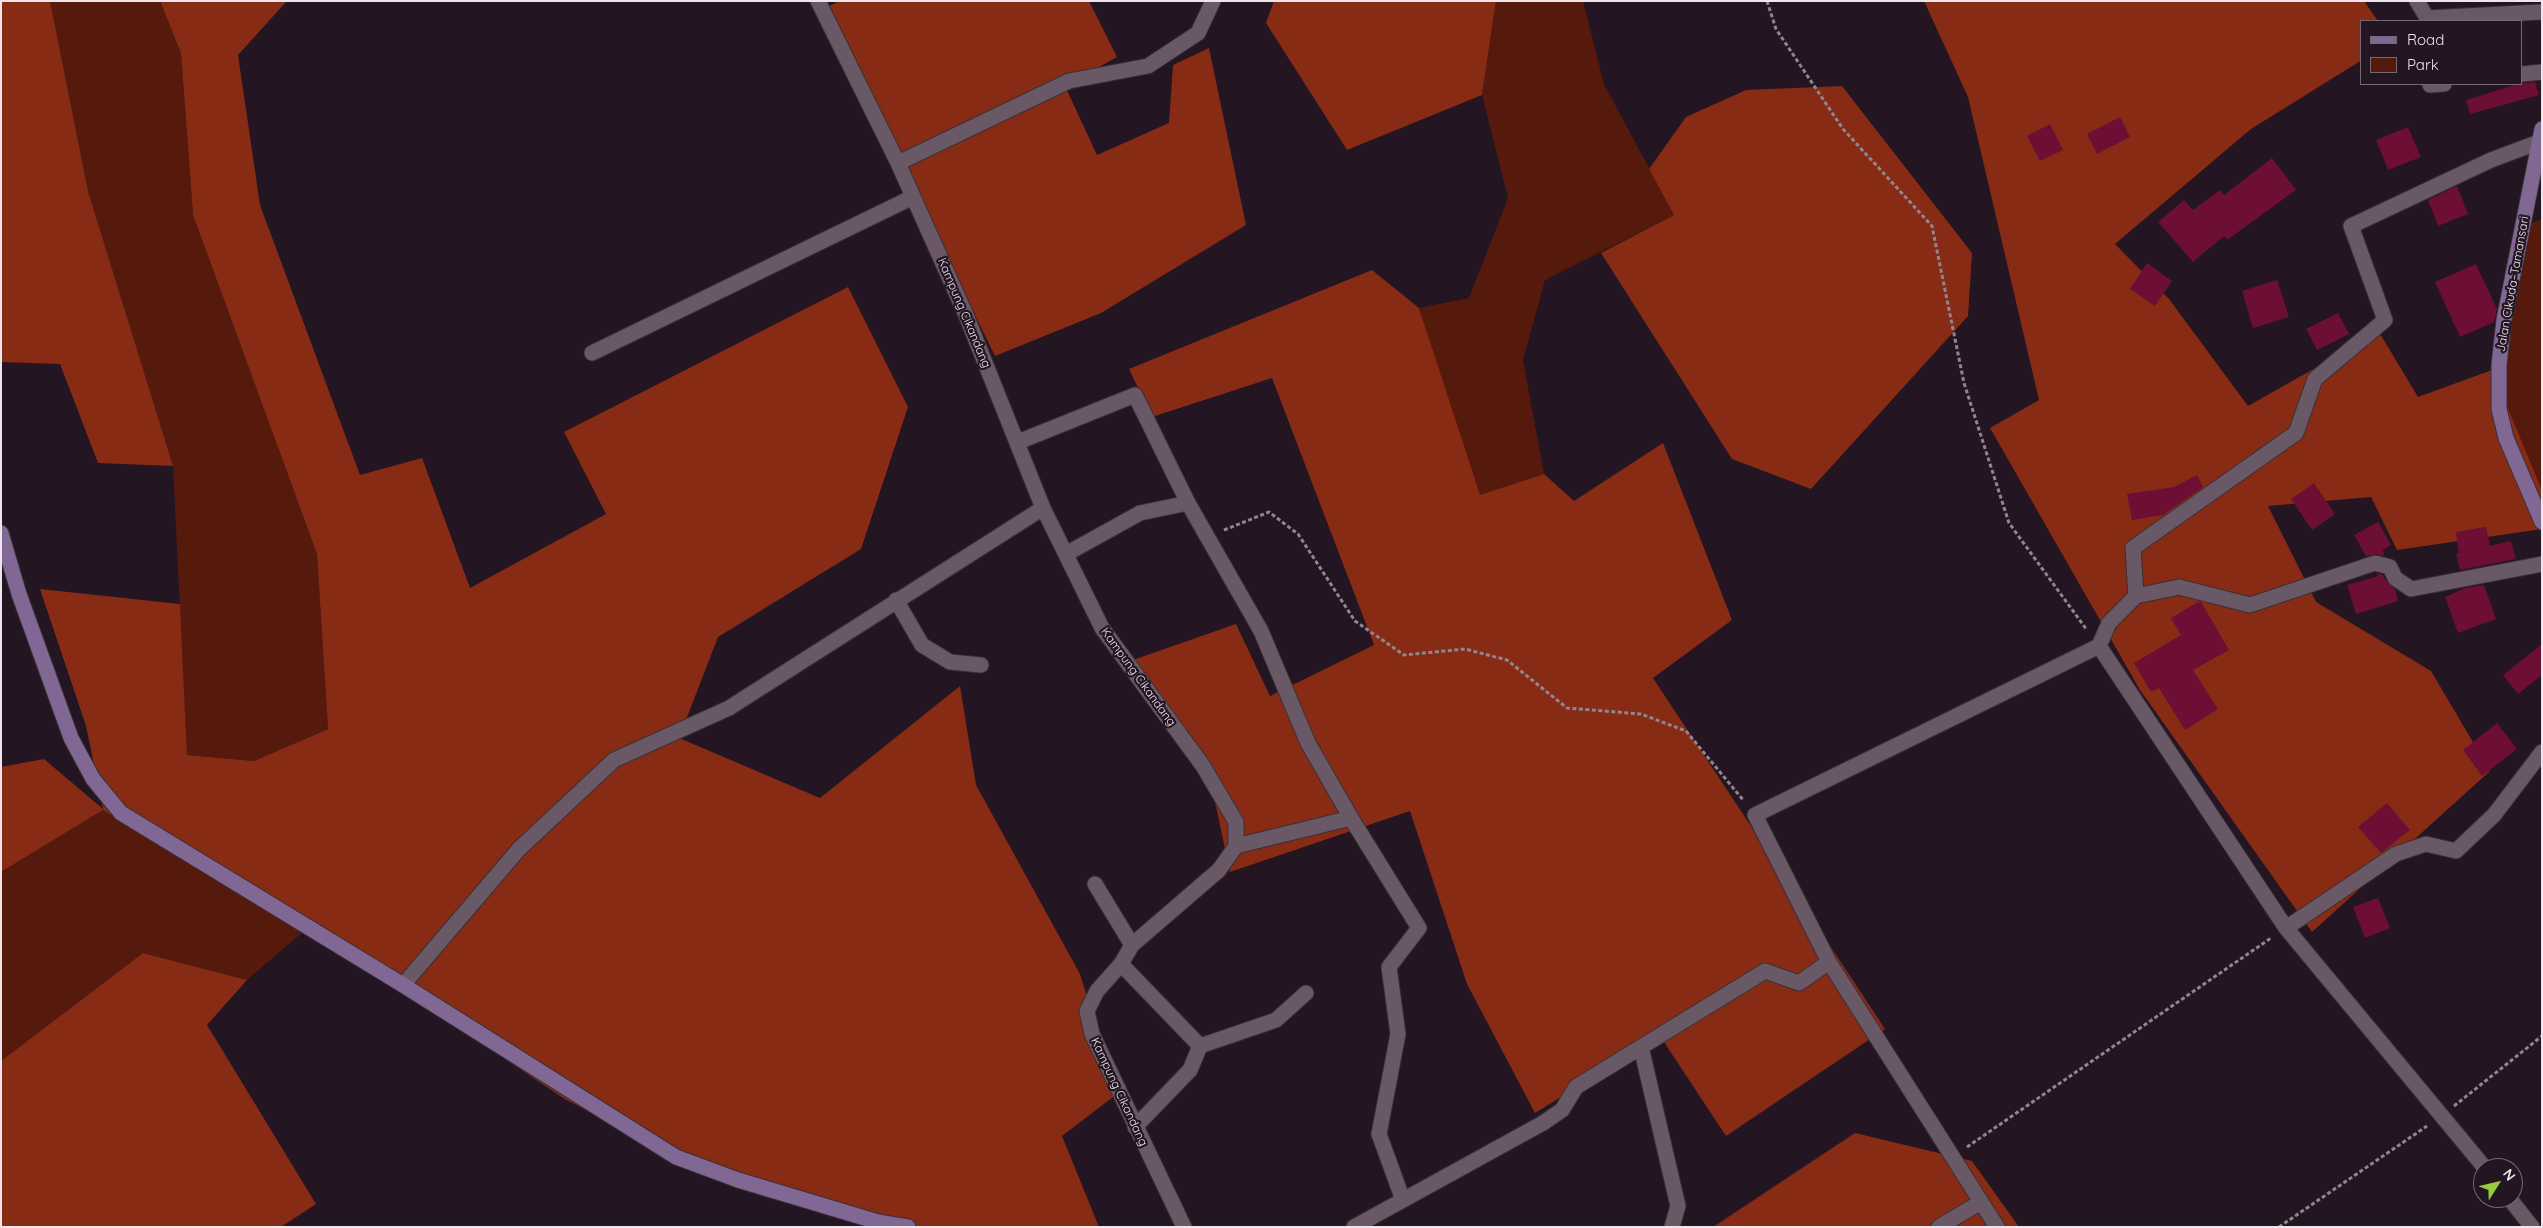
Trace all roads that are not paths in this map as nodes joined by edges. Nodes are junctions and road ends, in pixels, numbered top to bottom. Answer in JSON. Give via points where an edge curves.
{"nodes":[{"id":1,"x":818,"y":1,"type":"edge"},
{"id":2,"x":1213,"y":1,"type":"edge"},
{"id":3,"x":2417,"y":1,"type":"edge"},
{"id":4,"x":2542,"y":12,"type":"edge"},
{"id":5,"x":2542,"y":72,"type":"edge"},
{"id":6,"x":2523,"y":74,"type":"edge"},
{"id":7,"x":2540,"y":136,"type":"edge"},
{"id":8,"x":898,"y":164,"type":"junction"},
{"id":9,"x":913,"y":197,"type":"junction"},
{"id":10,"x":592,"y":354,"type":"dead end"},
{"id":11,"x":1018,"y":442,"type":"junction"},
{"id":12,"x":1188,"y":503,"type":"junction"},
{"id":13,"x":1043,"y":508,"type":"junction"},
{"id":14,"x":2542,"y":522,"type":"edge"},
{"id":15,"x":1,"y":533,"type":"edge"},
{"id":16,"x":1066,"y":554,"type":"junction"},
{"id":17,"x":2542,"y":564,"type":"edge"},
{"id":18,"x":2136,"y":596,"type":"junction"},
{"id":19,"x":896,"y":600,"type":"junction"},
{"id":20,"x":2099,"y":646,"type":"junction"},
{"id":21,"x":981,"y":665,"type":"dead end"},
{"id":22,"x":2542,"y":752,"type":"edge"},
{"id":23,"x":1351,"y":818,"type":"junction"},
{"id":24,"x":1236,"y":846,"type":"junction"},
{"id":25,"x":1095,"y":884,"type":"dead end"},
{"id":26,"x":2286,"y":928,"type":"junction"},
{"id":27,"x":1132,"y":945,"type":"junction"},
{"id":28,"x":1829,"y":962,"type":"junction"},
{"id":29,"x":1120,"y":964,"type":"junction"},
{"id":30,"x":403,"y":985,"type":"junction"},
{"id":31,"x":1306,"y":993,"type":"dead end"},
{"id":32,"x":1200,"y":1046,"type":"junction"},
{"id":33,"x":1641,"y":1047,"type":"junction"},
{"id":34,"x":1135,"y":1127,"type":"junction"},
{"id":35,"x":2477,"y":1158,"type":"edge"},
{"id":36,"x":1403,"y":1200,"type":"junction"},
{"id":37,"x":1981,"y":1202,"type":"junction"},
{"id":38,"x":2517,"y":1208,"type":"edge"},
{"id":39,"x":875,"y":1224,"type":"edge"},
{"id":40,"x":908,"y":1227,"type":"edge"},
{"id":41,"x":1184,"y":1227,"type":"edge"},
{"id":42,"x":1354,"y":1227,"type":"edge"},
{"id":43,"x":1672,"y":1227,"type":"edge"},
{"id":44,"x":1939,"y":1227,"type":"edge"},
{"id":45,"x":1997,"y":1227,"type":"edge"},
{"id":46,"x":2532,"y":1227,"type":"edge"}],
"edges":[{"from":1,"to":8,"type":"street","name":"Kampung Cikandang"},
{"from":2,"to":8,"type":"street","via":[[1198,34],[1148,66],[1069,81]]},
{"from":3,"to":4,"type":"street","via":[[2427,18]]},
{"from":5,"to":6,"type":"street"},
{"from":7,"to":14,"type":"street","name":"Jalan Cikuda–Tamansari","via":[[2504,320],[2498,409],[2506,438]]},
{"from":7,"to":18,"type":"street","via":[[2351,226],[2385,320],[2315,379],[2296,433],[2133,548]]},
{"from":8,"to":9,"type":"street","name":"Kampung Cikandang"},
{"from":9,"to":10,"type":"street"},
{"from":9,"to":11,"type":"street","name":"Kampung Cikandang"},
{"from":11,"to":12,"type":"street","via":[[1135,395]]},
{"from":11,"to":13,"type":"street","name":"Kampung Cikandang"},
{"from":12,"to":16,"type":"street","via":[[1140,513]]},
{"from":12,"to":23,"type":"street","via":[[1260,631],[1308,743]]},
{"from":13,"to":16,"type":"street","name":"Kampung Cikandang"},
{"from":13,"to":19,"type":"street"},
{"from":15,"to":30,"type":"street","via":[[18,594],[71,738],[93,779],[121,812]]},
{"from":16,"to":24,"type":"street","name":"Kampung Cikandang","via":[[1102,628],[1203,766],[1236,822]]},
{"from":17,"to":18,"type":"street","via":[[2411,589],[2395,578],[2390,567],[2375,563],[2250,605],[2179,588]]},
{"from":18,"to":20,"type":"street","via":[[2109,622]]},
{"from":19,"to":21,"type":"street","via":[[922,645],[950,662]]},
{"from":19,"to":30,"type":"street","via":[[729,708],[614,760],[519,848]]},
{"from":20,"to":26,"type":"street"},
{"from":20,"to":28,"type":"street","via":[[1755,815]]},
{"from":22,"to":26,"type":"street","via":[[2494,815],[2456,851],[2426,844],[2396,854]]},
{"from":23,"to":24,"type":"street"},
{"from":23,"to":36,"type":"street","via":[[1420,928],[1389,967],[1398,1034],[1379,1134]]},
{"from":24,"to":27,"type":"street","name":"Kampung Cikandang","via":[[1218,870]]},
{"from":25,"to":27,"type":"street"},
{"from":26,"to":35,"type":"street"},
{"from":27,"to":29,"type":"street","name":"Kampung Cikandang"},
{"from":28,"to":33,"type":"street","via":[[1799,983],[1765,971]]},
{"from":28,"to":37,"type":"street"},
{"from":29,"to":32,"type":"street"},
{"from":29,"to":34,"type":"street","name":"Kampung Cikandang","via":[[1097,991],[1087,1011],[1092,1034]]},
{"from":30,"to":39,"type":"street","via":[[676,1157]]},
{"from":31,"to":32,"type":"street","via":[[1276,1020]]},
{"from":32,"to":34,"type":"street","via":[[1190,1070]]},
{"from":33,"to":36,"type":"street","via":[[1576,1087],[1562,1110],[1543,1123]]},
{"from":33,"to":43,"type":"street","via":[[1678,1206]]},
{"from":34,"to":41,"type":"street","name":"Kampung Cikandang"},
{"from":36,"to":42,"type":"street"},
{"from":37,"to":44,"type":"street"},
{"from":37,"to":45,"type":"street"},
{"from":38,"to":46,"type":"street"},
{"from":39,"to":40,"type":"street"}]}
